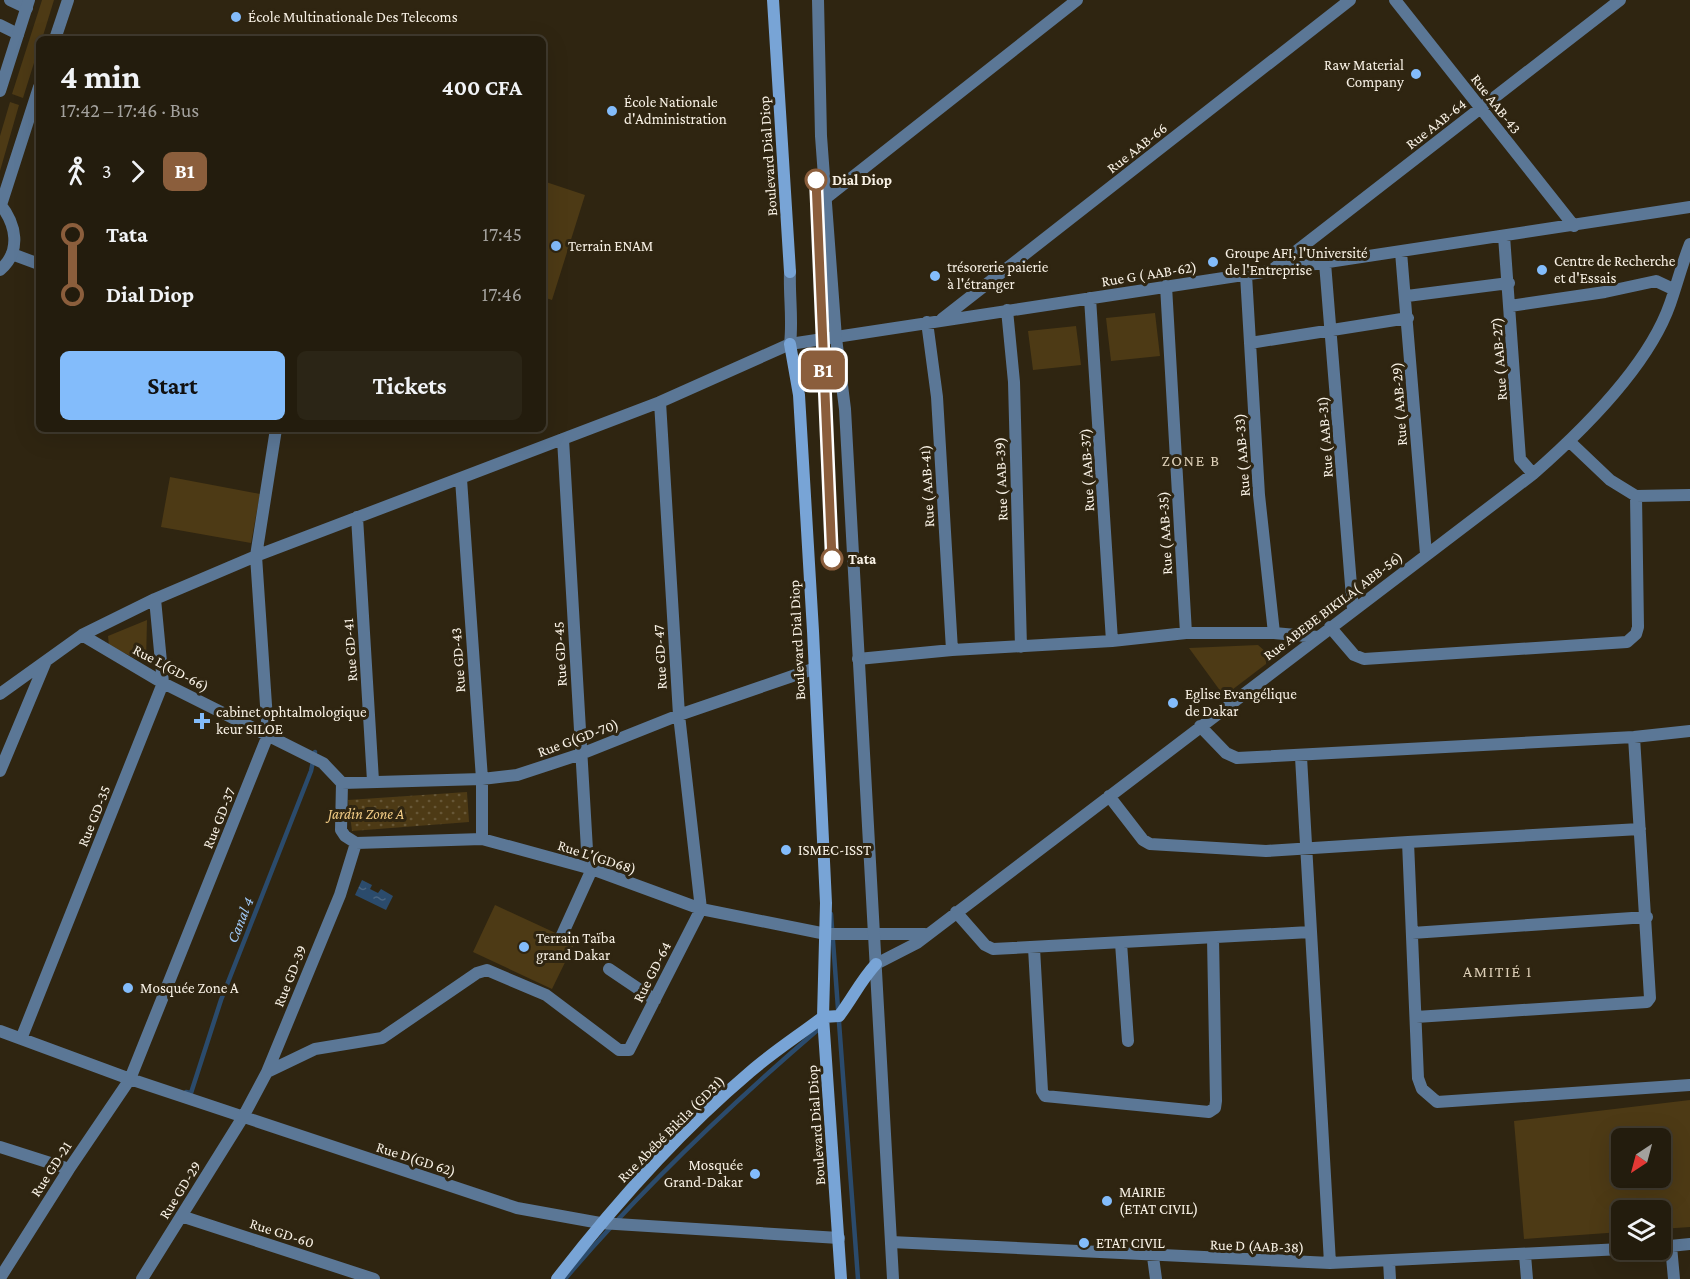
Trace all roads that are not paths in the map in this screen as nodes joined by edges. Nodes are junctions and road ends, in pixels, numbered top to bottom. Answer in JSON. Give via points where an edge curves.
{"nodes":[{"id":1,"x":10,"y":0,"type":"edge"},
{"id":2,"x":68,"y":0,"type":"edge"},
{"id":3,"x":773,"y":0,"type":"edge"},
{"id":4,"x":818,"y":0,"type":"edge"},
{"id":5,"x":1077,"y":0,"type":"edge"},
{"id":6,"x":1328,"y":0,"type":"edge"},
{"id":7,"x":1350,"y":0,"type":"edge"},
{"id":8,"x":1395,"y":0,"type":"edge"},
{"id":9,"x":1620,"y":0,"type":"edge"},
{"id":10,"x":28,"y":4,"type":"edge"},
{"id":11,"x":1336,"y":11,"type":"junction"},
{"id":12,"x":0,"y":25,"type":"edge"},
{"id":13,"x":18,"y":34,"type":"junction"},
{"id":14,"x":58,"y":36,"type":"edge"},
{"id":15,"x":0,"y":92,"type":"edge"},
{"id":16,"x":36,"y":96,"type":"edge"},
{"id":17,"x":1481,"y":108,"type":"junction"},
{"id":18,"x":826,"y":198,"type":"junction"},
{"id":19,"x":0,"y":204,"type":"edge"},
{"id":20,"x":1690,"y":207,"type":"edge"},
{"id":21,"x":1574,"y":226,"type":"junction"},
{"id":22,"x":1504,"y":236,"type":"junction"},
{"id":23,"x":1690,"y":244,"type":"edge"},
{"id":24,"x":1401,"y":252,"type":"junction"},
{"id":25,"x":12,"y":254,"type":"junction"},
{"id":26,"x":36,"y":263,"type":"edge"},
{"id":27,"x":1325,"y":263,"type":"junction"},
{"id":28,"x":0,"y":270,"type":"edge"},
{"id":29,"x":1271,"y":271,"type":"junction"},
{"id":30,"x":790,"y":272,"type":"joint"},
{"id":31,"x":1246,"y":274,"type":"junction"},
{"id":32,"x":1509,"y":283,"type":"junction"},
{"id":33,"x":1166,"y":286,"type":"junction"},
{"id":34,"x":1673,"y":289,"type":"junction"},
{"id":35,"x":1407,"y":296,"type":"junction"},
{"id":36,"x":1090,"y":298,"type":"junction"},
{"id":37,"x":1510,"y":306,"type":"junction"},
{"id":38,"x":1007,"y":310,"type":"junction"},
{"id":39,"x":1408,"y":318,"type":"junction"},
{"id":40,"x":941,"y":320,"type":"junction"},
{"id":41,"x":927,"y":322,"type":"junction"},
{"id":42,"x":1332,"y":331,"type":"junction"},
{"id":43,"x":836,"y":338,"type":"junction"},
{"id":44,"x":1250,"y":343,"type":"junction"},
{"id":45,"x":790,"y":344,"type":"junction"},
{"id":46,"x":660,"y":402,"type":"junction"},
{"id":47,"x":276,"y":432,"type":"edge"},
{"id":48,"x":563,"y":439,"type":"junction"},
{"id":49,"x":1570,"y":442,"type":"junction"},
{"id":50,"x":1533,"y":474,"type":"junction"},
{"id":51,"x":460,"y":479,"type":"junction"},
{"id":52,"x":1690,"y":495,"type":"edge"},
{"id":53,"x":1636,"y":496,"type":"junction"},
{"id":54,"x":357,"y":517,"type":"junction"},
{"id":55,"x":1426,"y":554,"type":"junction"},
{"id":56,"x":256,"y":556,"type":"junction"},
{"id":57,"x":155,"y":599,"type":"junction"},
{"id":58,"x":1353,"y":610,"type":"junction"},
{"id":59,"x":1330,"y":627,"type":"junction"},
{"id":60,"x":1186,"y":633,"type":"junction"},
{"id":61,"x":1275,"y":633,"type":"junction"},
{"id":62,"x":82,"y":634,"type":"junction"},
{"id":63,"x":1318,"y":637,"type":"junction"},
{"id":64,"x":1112,"y":641,"type":"junction"},
{"id":65,"x":1021,"y":647,"type":"junction"},
{"id":66,"x":952,"y":650,"type":"junction"},
{"id":67,"x":47,"y":658,"type":"junction"},
{"id":68,"x":858,"y":659,"type":"junction"},
{"id":69,"x":813,"y":669,"type":"junction"},
{"id":70,"x":163,"y":683,"type":"junction"},
{"id":71,"x":0,"y":694,"type":"edge"},
{"id":72,"x":679,"y":715,"type":"junction"},
{"id":73,"x":1200,"y":726,"type":"junction"},
{"id":74,"x":1690,"y":731,"type":"edge"},
{"id":75,"x":268,"y":735,"type":"junction"},
{"id":76,"x":1634,"y":737,"type":"junction"},
{"id":77,"x":581,"y":754,"type":"junction"},
{"id":78,"x":1301,"y":757,"type":"junction"},
{"id":79,"x":0,"y":771,"type":"edge"},
{"id":80,"x":482,"y":779,"type":"junction"},
{"id":81,"x":373,"y":781,"type":"junction"},
{"id":82,"x":342,"y":783,"type":"junction"},
{"id":83,"x":1109,"y":796,"type":"junction"},
{"id":84,"x":1640,"y":829,"type":"junction"},
{"id":85,"x":482,"y":839,"type":"junction"},
{"id":86,"x":1407,"y":842,"type":"junction"},
{"id":87,"x":356,"y":843,"type":"junction"},
{"id":88,"x":1306,"y":847,"type":"junction"},
{"id":89,"x":590,"y":868,"type":"junction"},
{"id":90,"x":701,"y":909,"type":"junction"},
{"id":91,"x":956,"y":912,"type":"junction"},
{"id":92,"x":1647,"y":917,"type":"junction"},
{"id":93,"x":1310,"y":932,"type":"junction"},
{"id":94,"x":1412,"y":933,"type":"junction"},
{"id":95,"x":826,"y":934,"type":"junction"},
{"id":96,"x":873,"y":934,"type":"junction"},
{"id":97,"x":925,"y":934,"type":"junction"},
{"id":98,"x":562,"y":935,"type":"dead end"},
{"id":99,"x":1213,"y":938,"type":"junction"},
{"id":100,"x":1121,"y":943,"type":"junction"},
{"id":101,"x":1034,"y":948,"type":"junction"},
{"id":102,"x":876,"y":964,"type":"junction"},
{"id":103,"x":609,"y":969,"type":"dead end"},
{"id":104,"x":655,"y":999,"type":"junction"},
{"id":105,"x":823,"y":1017,"type":"junction"},
{"id":106,"x":1416,"y":1017,"type":"junction"},
{"id":107,"x":0,"y":1031,"type":"edge"},
{"id":108,"x":21,"y":1038,"type":"junction"},
{"id":109,"x":1128,"y":1041,"type":"dead end"},
{"id":110,"x":267,"y":1072,"type":"junction"},
{"id":111,"x":130,"y":1079,"type":"junction"},
{"id":112,"x":1690,"y":1085,"type":"edge"},
{"id":113,"x":243,"y":1117,"type":"junction"},
{"id":114,"x":0,"y":1147,"type":"edge"},
{"id":115,"x":69,"y":1169,"type":"junction"},
{"id":116,"x":181,"y":1216,"type":"junction"},
{"id":117,"x":600,"y":1223,"type":"junction"},
{"id":118,"x":839,"y":1238,"type":"junction"},
{"id":119,"x":891,"y":1242,"type":"junction"},
{"id":120,"x":1690,"y":1244,"type":"edge"},
{"id":121,"x":1671,"y":1246,"type":"edge"},
{"id":122,"x":1611,"y":1250,"type":"edge"},
{"id":123,"x":1525,"y":1255,"type":"junction"},
{"id":124,"x":1153,"y":1257,"type":"junction"},
{"id":125,"x":5,"y":1258,"type":"edge"},
{"id":126,"x":1669,"y":1260,"type":"edge"},
{"id":127,"x":1389,"y":1261,"type":"junction"},
{"id":128,"x":1330,"y":1263,"type":"junction"},
{"id":129,"x":0,"y":1278,"type":"edge"},
{"id":130,"x":142,"y":1279,"type":"edge"},
{"id":131,"x":374,"y":1279,"type":"edge"},
{"id":132,"x":557,"y":1279,"type":"edge"},
{"id":133,"x":841,"y":1279,"type":"edge"},
{"id":134,"x":894,"y":1279,"type":"edge"},
{"id":135,"x":1155,"y":1279,"type":"edge"},
{"id":136,"x":1390,"y":1279,"type":"edge"},
{"id":137,"x":1527,"y":1279,"type":"edge"},
{"id":138,"x":1674,"y":1279,"type":"edge"}],
"edges":[{"from":1,"to":10,"type":"street"},
{"from":2,"to":14,"type":"street"},
{"from":3,"to":30,"type":"main road","name":"Boulevard Dial Diop"},
{"from":4,"to":18,"type":"street"},
{"from":5,"to":18,"type":"street"},
{"from":6,"to":11,"type":"street"},
{"from":7,"to":11,"type":"street","name":"Rue AAB-66"},
{"from":8,"to":17,"type":"street","name":"Rue AAB-43"},
{"from":9,"to":17,"type":"street","name":"Rue AAB-64"},
{"from":10,"to":13,"type":"street"},
{"from":11,"to":40,"type":"street","name":"Rue AAB-66"},
{"from":12,"to":13,"type":"street"},
{"from":13,"to":15,"type":"street"},
{"from":16,"to":19,"type":"street"},
{"from":17,"to":21,"type":"street","name":"Rue AAB-43"},
{"from":17,"to":29,"type":"street","name":"Rue AAB-64"},
{"from":18,"to":43,"type":"street"},
{"from":19,"to":25,"type":"street","via":[[11,219],[15,236]]},
{"from":20,"to":21,"type":"street","name":"Rue G ( AAB-62)"},
{"from":21,"to":22,"type":"street","name":"Rue G ( AAB-62)"},
{"from":22,"to":24,"type":"street","name":"Rue G ( AAB-62)"},
{"from":22,"to":32,"type":"street","name":"Rue ( AAB-27)"},
{"from":23,"to":34,"type":"street","name":"Rue ABEBE BIKILA( ABB-56)"},
{"from":24,"to":27,"type":"street","name":"Rue G ( AAB-62)"},
{"from":24,"to":35,"type":"street","name":"Rue ( AAB-29)"},
{"from":25,"to":26,"type":"street"},
{"from":25,"to":28,"type":"street"},
{"from":27,"to":29,"type":"street","name":"Rue G ( AAB-62)"},
{"from":27,"to":42,"type":"street","name":"Rue ( AAB-31)"},
{"from":29,"to":31,"type":"street","name":"Rue G ( AAB-62)"},
{"from":30,"to":45,"type":"street","name":"Boulevard Dial Diop"},
{"from":31,"to":33,"type":"street","name":"Rue G ( AAB-62)"},
{"from":31,"to":44,"type":"street","name":"Rue ( AAB-33)"},
{"from":32,"to":35,"type":"street"},
{"from":32,"to":37,"type":"street","name":"Rue ( AAB-27)"},
{"from":33,"to":36,"type":"street","name":"Rue G ( AAB-62)"},
{"from":33,"to":60,"type":"street","name":"Rue ( AAB-35)"},
{"from":34,"to":37,"type":"street","via":[[1656,281]]},
{"from":34,"to":49,"type":"street","name":"Rue ABEBE BIKILA( ABB-56)","via":[[1656,334],[1612,396]]},
{"from":35,"to":39,"type":"street","name":"Rue ( AAB-29)"},
{"from":36,"to":38,"type":"street","name":"Rue G ( AAB-62)"},
{"from":36,"to":64,"type":"street","name":"Rue ( AAB-37)"},
{"from":37,"to":50,"type":"street","name":"Rue ( AAB-27)","via":[[1520,459]]},
{"from":38,"to":40,"type":"street","name":"Rue G ( AAB-62)"},
{"from":38,"to":65,"type":"street","name":"Rue ( AAB-39)","via":[[1014,382]]},
{"from":39,"to":42,"type":"street"},
{"from":39,"to":55,"type":"street","name":"Rue ( AAB-29)"},
{"from":40,"to":41,"type":"street","name":"Rue G ( AAB-62)"},
{"from":41,"to":43,"type":"street","name":"Rue G ( AAB-62)"},
{"from":41,"to":66,"type":"street","name":"Rue ( AAB-41)","via":[[936,397]]},
{"from":42,"to":44,"type":"street"},
{"from":42,"to":58,"type":"street","name":"Rue ( AAB-31)"},
{"from":43,"to":45,"type":"street","name":"Rue G ( AAB-62)"},
{"from":43,"to":68,"type":"street","via":[[845,409]]},
{"from":44,"to":61,"type":"street","name":"Rue ( AAB-33)","via":[[1259,495]]},
{"from":45,"to":46,"type":"street","name":"Rue G ( AAB-62)"},
{"from":45,"to":69,"type":"main road","name":"Boulevard Dial Diop","via":[[799,395]]},
{"from":46,"to":48,"type":"street","name":"Rue G ( AAB-62)"},
{"from":46,"to":72,"type":"street","name":"Rue GD-47"},
{"from":47,"to":56,"type":"street","name":"Rue GD-37"},
{"from":48,"to":51,"type":"street","name":"Rue G ( AAB-62)"},
{"from":48,"to":77,"type":"street","name":"Rue GD-45"},
{"from":49,"to":50,"type":"street","name":"Rue ABEBE BIKILA( ABB-56)"},
{"from":49,"to":53,"type":"street","via":[[1610,480]]},
{"from":50,"to":55,"type":"street","name":"Rue ABEBE BIKILA( ABB-56)"},
{"from":51,"to":54,"type":"street","name":"Rue G ( AAB-62)"},
{"from":51,"to":80,"type":"street","name":"Rue GD-43"},
{"from":52,"to":53,"type":"street"},
{"from":53,"to":59,"type":"street","via":[[1638,627],[1627,642],[1364,659],[1354,655]]},
{"from":54,"to":56,"type":"street","name":"Rue G ( AAB-62)"},
{"from":54,"to":81,"type":"street","name":"Rue GD-41"},
{"from":55,"to":58,"type":"street","name":"Rue ABEBE BIKILA( ABB-56)"},
{"from":56,"to":57,"type":"street","name":"Rue G ( AAB-62)"},
{"from":56,"to":75,"type":"street","name":"Rue GD-37"},
{"from":57,"to":62,"type":"street","name":"Rue G ( AAB-62)"},
{"from":57,"to":70,"type":"street","name":"Rue GD-35"},
{"from":58,"to":59,"type":"street","name":"Rue ABEBE BIKILA( ABB-56)"},
{"from":59,"to":63,"type":"street","name":"Rue ABEBE BIKILA( ABB-56)"},
{"from":60,"to":61,"type":"street"},
{"from":60,"to":64,"type":"street"},
{"from":61,"to":63,"type":"street"},
{"from":62,"to":67,"type":"street","name":"Rue G ( AAB-62)"},
{"from":62,"to":70,"type":"street","name":"Rue L(GD-66)"},
{"from":63,"to":73,"type":"street","name":"Rue ABEBE BIKILA( ABB-56)"},
{"from":64,"to":65,"type":"street"},
{"from":65,"to":66,"type":"street"},
{"from":66,"to":68,"type":"street"},
{"from":67,"to":71,"type":"street","name":"Rue G ( AAB-62)"},
{"from":67,"to":79,"type":"street"},
{"from":68,"to":96,"type":"street"},
{"from":69,"to":72,"type":"street","name":"Rue G(GD-70)"},
{"from":69,"to":95,"type":"main road","name":"Boulevard Dial Diop"},
{"from":70,"to":75,"type":"street","name":"Rue L(GD-66)"},
{"from":70,"to":108,"type":"street","name":"Rue GD-35"},
{"from":72,"to":77,"type":"street","name":"Rue G(GD-70)"},
{"from":72,"to":90,"type":"street","name":"Rue GD-47"},
{"from":73,"to":78,"type":"street","via":[[1232,757]]},
{"from":73,"to":83,"type":"street","name":"Rue ABEBE BIKILA( ABB-56)"},
{"from":74,"to":76,"type":"street"},
{"from":75,"to":82,"type":"street","name":"Rue L(GD-66)","via":[[322,763]]},
{"from":75,"to":111,"type":"street","name":"Rue GD-37"},
{"from":76,"to":78,"type":"street","via":[[1432,746]]},
{"from":76,"to":84,"type":"street"},
{"from":77,"to":80,"type":"street","name":"Rue G(GD-70)","via":[[517,775]]},
{"from":77,"to":89,"type":"street","name":"Rue GD-45"},
{"from":78,"to":88,"type":"street"},
{"from":80,"to":81,"type":"street","name":"Rue G(GD-70)"},
{"from":80,"to":85,"type":"street","name":"Rue GD-43"},
{"from":81,"to":82,"type":"street","name":"Rue G(GD-70)"},
{"from":82,"to":87,"type":"street","via":[[340,830]]},
{"from":83,"to":88,"type":"street","via":[[1150,844],[1266,851]]},
{"from":83,"to":91,"type":"street","name":"Rue ABEBE BIKILA( ABB-56)"},
{"from":84,"to":86,"type":"street"},
{"from":84,"to":92,"type":"street"},
{"from":85,"to":87,"type":"street","name":"Rue L'(GD68)"},
{"from":85,"to":89,"type":"street","name":"Rue L'(GD68)"},
{"from":86,"to":88,"type":"street"},
{"from":86,"to":94,"type":"street"},
{"from":87,"to":110,"type":"street","name":"Rue GD-39","via":[[340,895]]},
{"from":88,"to":93,"type":"street"},
{"from":89,"to":90,"type":"street","name":"Rue L'(GD68)"},
{"from":89,"to":98,"type":"street"},
{"from":90,"to":95,"type":"street","name":"Rue L'(GD68)"},
{"from":90,"to":104,"type":"street","name":"Rue GD-64"},
{"from":91,"to":97,"type":"street","name":"Rue ABEBE BIKILA( ABB-56)"},
{"from":91,"to":101,"type":"street","via":[[988,947]]},
{"from":92,"to":94,"type":"street"},
{"from":92,"to":106,"type":"street","via":[[1650,998],[1642,1004]]},
{"from":93,"to":99,"type":"street"},
{"from":93,"to":128,"type":"street"},
{"from":94,"to":106,"type":"street"},
{"from":95,"to":96,"type":"street"},
{"from":95,"to":105,"type":"main road","name":"Boulevard Dial Diop"},
{"from":96,"to":97,"type":"street"},
{"from":96,"to":102,"type":"street"},
{"from":97,"to":102,"type":"street","name":"Rue ABEBE BIKILA( ABB-56)","via":[[917,943]]},
{"from":99,"to":100,"type":"street"},
{"from":99,"to":101,"type":"street","via":[[1216,1101],[1209,1112],[1045,1096]]},
{"from":100,"to":101,"type":"street"},
{"from":100,"to":109,"type":"street"},
{"from":102,"to":105,"type":"main road","name":"Rue Abébé Bikila (GD31)","via":[[839,1016]]},
{"from":102,"to":119,"type":"street"},
{"from":103,"to":104,"type":"street"},
{"from":104,"to":110,"type":"street","name":"Rue GD-64","via":[[629,1050],[619,1050],[546,995],[487,970],[382,1038],[315,1049]]},
{"from":105,"to":117,"type":"main road","name":"Rue Abébé Bikila (GD31)","via":[[749,1073],[696,1120]]},
{"from":105,"to":118,"type":"main road","name":"Boulevard Dial Diop"},
{"from":106,"to":112,"type":"street","via":[[1418,1078],[1422,1089],[1437,1102]]},
{"from":107,"to":108,"type":"street","name":"Rue D(GD 62)"},
{"from":108,"to":111,"type":"street","name":"Rue D(GD 62)"},
{"from":110,"to":113,"type":"street","name":"Rue GD-39"},
{"from":111,"to":113,"type":"street","name":"Rue D(GD 62)"},
{"from":111,"to":115,"type":"street","name":"Rue GD-21"},
{"from":113,"to":116,"type":"street","name":"Rue GD-29"},
{"from":113,"to":117,"type":"street","name":"Rue D(GD 62)","via":[[517,1208]]},
{"from":114,"to":115,"type":"street"},
{"from":115,"to":125,"type":"street","name":"Rue GD-21"},
{"from":116,"to":130,"type":"street","name":"Rue GD-29"},
{"from":116,"to":131,"type":"street","name":"Rue GD-60"},
{"from":117,"to":118,"type":"street","name":"Rue D(GD 62)"},
{"from":117,"to":132,"type":"main road","name":"Rue Abébé Bikila (GD31)"},
{"from":118,"to":133,"type":"main road","name":"Boulevard Dial Diop"},
{"from":119,"to":124,"type":"street","name":"Rue D (AAB-38)"},
{"from":119,"to":134,"type":"street"},
{"from":120,"to":121,"type":"street"},
{"from":122,"to":123,"type":"street","name":"Rue D (AAB-38)"},
{"from":123,"to":127,"type":"street","name":"Rue D (AAB-38)"},
{"from":123,"to":137,"type":"street"},
{"from":124,"to":128,"type":"street","name":"Rue D (AAB-38)"},
{"from":124,"to":135,"type":"street"},
{"from":125,"to":129,"type":"street","name":"Rue GD-21"},
{"from":126,"to":138,"type":"street"},
{"from":127,"to":128,"type":"street","name":"Rue D (AAB-38)"},
{"from":127,"to":136,"type":"street"}]}
